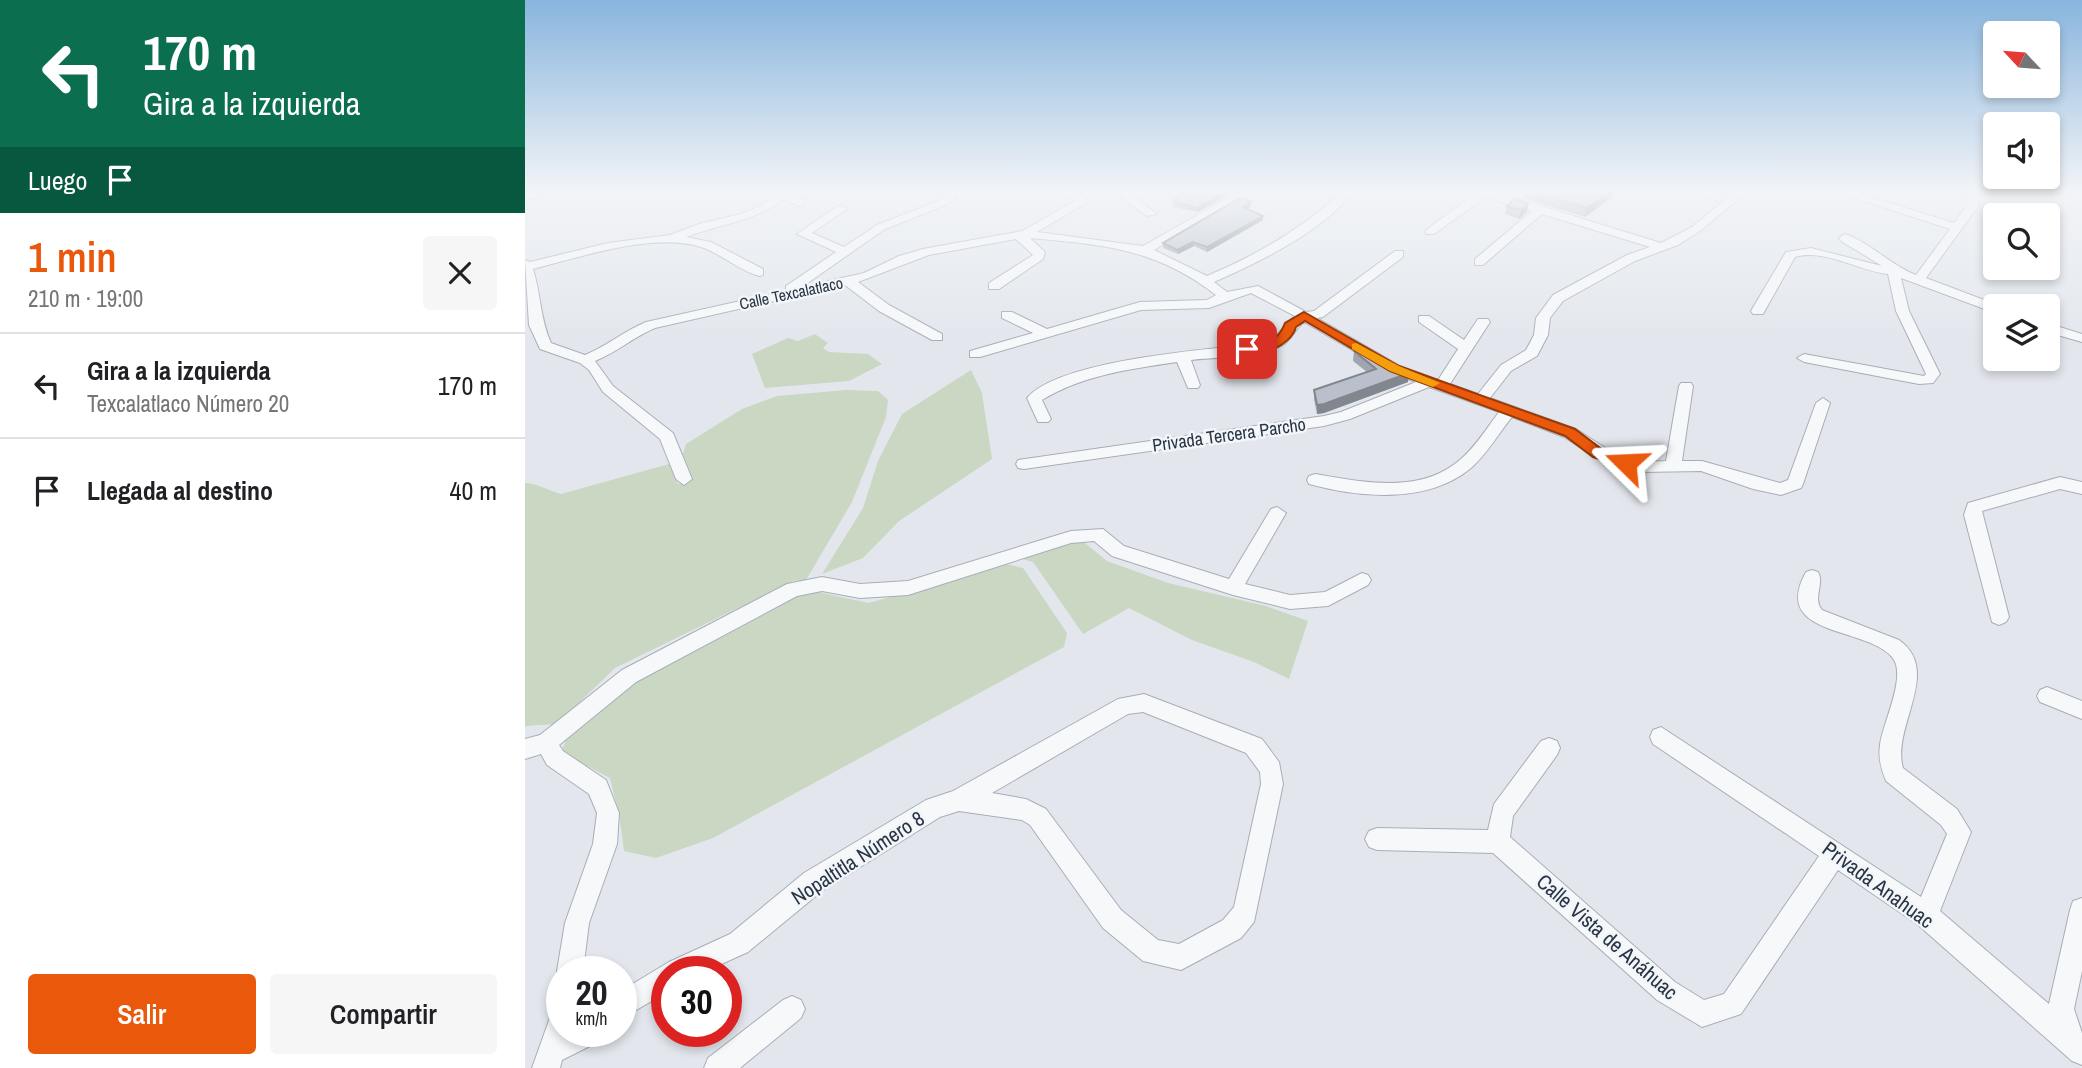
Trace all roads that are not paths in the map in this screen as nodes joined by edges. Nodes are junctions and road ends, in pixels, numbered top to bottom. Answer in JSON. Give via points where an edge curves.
{"nodes":[{"id":1,"x":652,"y":241,"type":"edge"},
{"id":2,"x":686,"y":241,"type":"edge"},
{"id":3,"x":819,"y":241,"type":"edge"},
{"id":4,"x":862,"y":241,"type":"edge"},
{"id":5,"x":993,"y":241,"type":"edge"},
{"id":6,"x":1028,"y":241,"type":"edge"},
{"id":7,"x":1087,"y":241,"type":"edge"},
{"id":8,"x":1161,"y":241,"type":"edge"},
{"id":9,"x":1283,"y":241,"type":"edge"},
{"id":10,"x":1504,"y":241,"type":"edge"},
{"id":11,"x":1641,"y":241,"type":"edge"},
{"id":12,"x":1676,"y":241,"type":"edge"},
{"id":13,"x":1850,"y":241,"type":"edge"},
{"id":14,"x":1946,"y":241,"type":"edge"},
{"id":15,"x":1659,"y":246,"type":"junction"},
{"id":16,"x":1145,"y":250,"type":"junction"},
{"id":17,"x":846,"y":252,"type":"junction"},
{"id":18,"x":1399,"y":254,"type":"dead end"},
{"id":19,"x":1479,"y":262,"type":"dead end"},
{"id":20,"x":526,"y":266,"type":"edge"},
{"id":21,"x":1894,"y":271,"type":"junction"},
{"id":22,"x":759,"y":272,"type":"dead end"},
{"id":23,"x":848,"y":281,"type":"junction"},
{"id":24,"x":1205,"y":281,"type":"junction"},
{"id":25,"x":1918,"y":281,"type":"junction"},
{"id":26,"x":994,"y":286,"type":"dead end"},
{"id":27,"x":783,"y":295,"type":"junction"},
{"id":28,"x":1225,"y":296,"type":"junction"},
{"id":29,"x":1983,"y":304,"type":"edge"},
{"id":30,"x":1758,"y":311,"type":"dead end"},
{"id":31,"x":1007,"y":316,"type":"dead end"},
{"id":32,"x":1304,"y":316,"type":"junction"},
{"id":33,"x":1424,"y":319,"type":"dead end"},
{"id":34,"x":1483,"y":322,"type":"dead end"},
{"id":35,"x":2060,"y":331,"type":"edge"},
{"id":36,"x":1045,"y":332,"type":"junction"},
{"id":37,"x":937,"y":337,"type":"dead end"},
{"id":38,"x":2082,"y":338,"type":"edge"},
{"id":39,"x":1465,"y":348,"type":"junction"},
{"id":40,"x":975,"y":354,"type":"dead end"},
{"id":41,"x":1183,"y":358,"type":"junction"},
{"id":42,"x":1804,"y":358,"type":"dead end"},
{"id":43,"x":585,"y":360,"type":"junction"},
{"id":44,"x":1435,"y":384,"type":"junction"},
{"id":45,"x":1193,"y":385,"type":"dead end"},
{"id":46,"x":1686,"y":386,"type":"dead end"},
{"id":47,"x":1482,"y":399,"type":"junction"},
{"id":48,"x":1823,"y":402,"type":"dead end"},
{"id":49,"x":1509,"y":410,"type":"junction"},
{"id":50,"x":1043,"y":419,"type":"dead end"},
{"id":51,"x":1024,"y":464,"type":"dead end"},
{"id":52,"x":1673,"y":466,"type":"junction"},
{"id":53,"x":684,"y":479,"type":"dead end"},
{"id":54,"x":1315,"y":480,"type":"dead end"},
{"id":55,"x":2081,"y":485,"type":"edge"},
{"id":56,"x":1277,"y":513,"type":"dead end"},
{"id":57,"x":1812,"y":577,"type":"dead end"},
{"id":58,"x":1362,"y":580,"type":"dead end"},
{"id":59,"x":1233,"y":588,"type":"junction"},
{"id":60,"x":1999,"y":617,"type":"dead end"},
{"id":61,"x":2047,"y":696,"type":"dead end"},
{"id":62,"x":2082,"y":710,"type":"edge"},
{"id":63,"x":1661,"y":737,"type":"dead end"},
{"id":64,"x":536,"y":746,"type":"edge"},
{"id":65,"x":1549,"y":748,"type":"dead end"},
{"id":66,"x":959,"y":800,"type":"junction"},
{"id":67,"x":1377,"y":839,"type":"dead end"},
{"id":68,"x":1497,"y":842,"type":"junction"},
{"id":69,"x":1835,"y":853,"type":"junction"},
{"id":70,"x":2082,"y":910,"type":"edge"},
{"id":71,"x":1926,"y":915,"type":"junction"},
{"id":72,"x":572,"y":956,"type":"edge"},
{"id":73,"x":711,"y":956,"type":"edge"},
{"id":74,"x":792,"y":1009,"type":"dead end"},
{"id":75,"x":2075,"y":1045,"type":"edge"},
{"id":76,"x":567,"y":1047,"type":"edge"},
{"id":77,"x":549,"y":1059,"type":"edge"},
{"id":78,"x":718,"y":1068,"type":"edge"}],
"edges":[{"from":1,"to":20,"type":"street"},
{"from":2,"to":22,"type":"street","via":[[707,245]]},
{"from":3,"to":17,"type":"street"},
{"from":4,"to":17,"type":"street"},
{"from":5,"to":23,"type":"street","name":"Calle Texcalatlaco","via":[[903,259]]},
{"from":6,"to":26,"type":"street","via":[[1039,256]]},
{"from":7,"to":16,"type":"street","name":"Calle Texcalatlaco"},
{"from":8,"to":16,"type":"street"},
{"from":9,"to":24,"type":"street"},
{"from":10,"to":19,"type":"street"},
{"from":11,"to":15,"type":"street"},
{"from":12,"to":15,"type":"street"},
{"from":13,"to":21,"type":"street"},
{"from":14,"to":25,"type":"street"},
{"from":15,"to":47,"type":"street","via":[[1558,298],[1543,318],[1532,353],[1495,379]]},
{"from":16,"to":24,"type":"street","name":"Calle Texcalatlaco"},
{"from":17,"to":27,"type":"street"},
{"from":18,"to":32,"type":"street","via":[[1318,314]]},
{"from":20,"to":43,"type":"street","via":[[536,326],[545,346]]},
{"from":21,"to":25,"type":"street"},
{"from":21,"to":30,"type":"street","via":[[1795,252]]},
{"from":21,"to":42,"type":"street","via":[[1902,308],[1933,374],[1928,380]]},
{"from":23,"to":27,"type":"street","name":"Calle Texcalatlaco"},
{"from":23,"to":37,"type":"street","via":[[884,309]]},
{"from":24,"to":28,"type":"street","name":"Calle Texcalatlaco"},
{"from":25,"to":29,"type":"street"},
{"from":27,"to":43,"type":"street","name":"Calle Texcalatlaco","via":[[651,325]]},
{"from":28,"to":32,"type":"street","via":[[1253,289]]},
{"from":28,"to":36,"type":"street","via":[[1209,304],[1140,306]]},
{"from":31,"to":36,"type":"street"},
{"from":32,"to":41,"type":"street","via":[[1269,347]]},
{"from":32,"to":44,"type":"street","via":[[1395,369]]},
{"from":33,"to":39,"type":"street"},
{"from":34,"to":39,"type":"street"},
{"from":35,"to":38,"type":"street"},
{"from":36,"to":40,"type":"street"},
{"from":39,"to":44,"type":"street"},
{"from":41,"to":45,"type":"street"},
{"from":41,"to":50,"type":"street","via":[[1103,371],[1040,394],[1034,398]]},
{"from":43,"to":53,"type":"street","via":[[608,389],[667,437]]},
{"from":44,"to":47,"type":"street"},
{"from":44,"to":51,"type":"street","name":"Privada Tercera Parcho","via":[[1324,421]]},
{"from":46,"to":52,"type":"street"},
{"from":47,"to":49,"type":"street"},
{"from":48,"to":52,"type":"street","via":[[1795,484],[1781,489],[1702,466]]},
{"from":49,"to":52,"type":"street","via":[[1570,432],[1611,459],[1641,467]]},
{"from":49,"to":54,"type":"street","via":[[1470,459],[1442,480],[1389,490]]},
{"from":55,"to":60,"type":"street","via":[[2060,483],[1974,507]]},
{"from":56,"to":59,"type":"street"},
{"from":57,"to":71,"type":"street","via":[[1806,604],[1815,615],[1891,646],[1905,658],[1905,692],[1892,732],[1889,765],[1894,774],[1949,817],[1959,832]]},
{"from":58,"to":59,"type":"street","via":[[1328,598],[1290,602]]},
{"from":59,"to":64,"type":"street","via":[[1118,551],[1097,534],[1028,549],[908,588],[860,591],[822,584],[794,589],[629,676]]},
{"from":61,"to":62,"type":"street"},
{"from":63,"to":69,"type":"street","name":"Privada Anahuac"},
{"from":64,"to":72,"type":"street","via":[[581,773],[597,788],[608,813],[605,844],[577,923]]},
{"from":65,"to":68,"type":"street","via":[[1501,812]]},
{"from":66,"to":66,"type":"street","name":"Nopaltitla Número 8","via":[[1026,810],[1038,817],[1112,919],[1152,952],[1181,957],[1232,929],[1245,913],[1272,784],[1271,769],[1254,746],[1144,703],[1125,705]]},
{"from":66,"to":73,"type":"street","name":"Nopaltitla Número 8","via":[[934,808],[873,843],[813,882],[739,943]]},
{"from":67,"to":68,"type":"street"},
{"from":68,"to":69,"type":"street","name":"Calle Vista de Anáhuac","via":[[1666,991],[1702,1014],[1732,1005]]},
{"from":69,"to":71,"type":"street","name":"Privada Anahuac"},
{"from":70,"to":75,"type":"street","via":[[2061,1009]]},
{"from":71,"to":75,"type":"street","name":"Privada Anahuac"},
{"from":74,"to":78,"type":"street"},
{"from":76,"to":77,"type":"street"}]}
